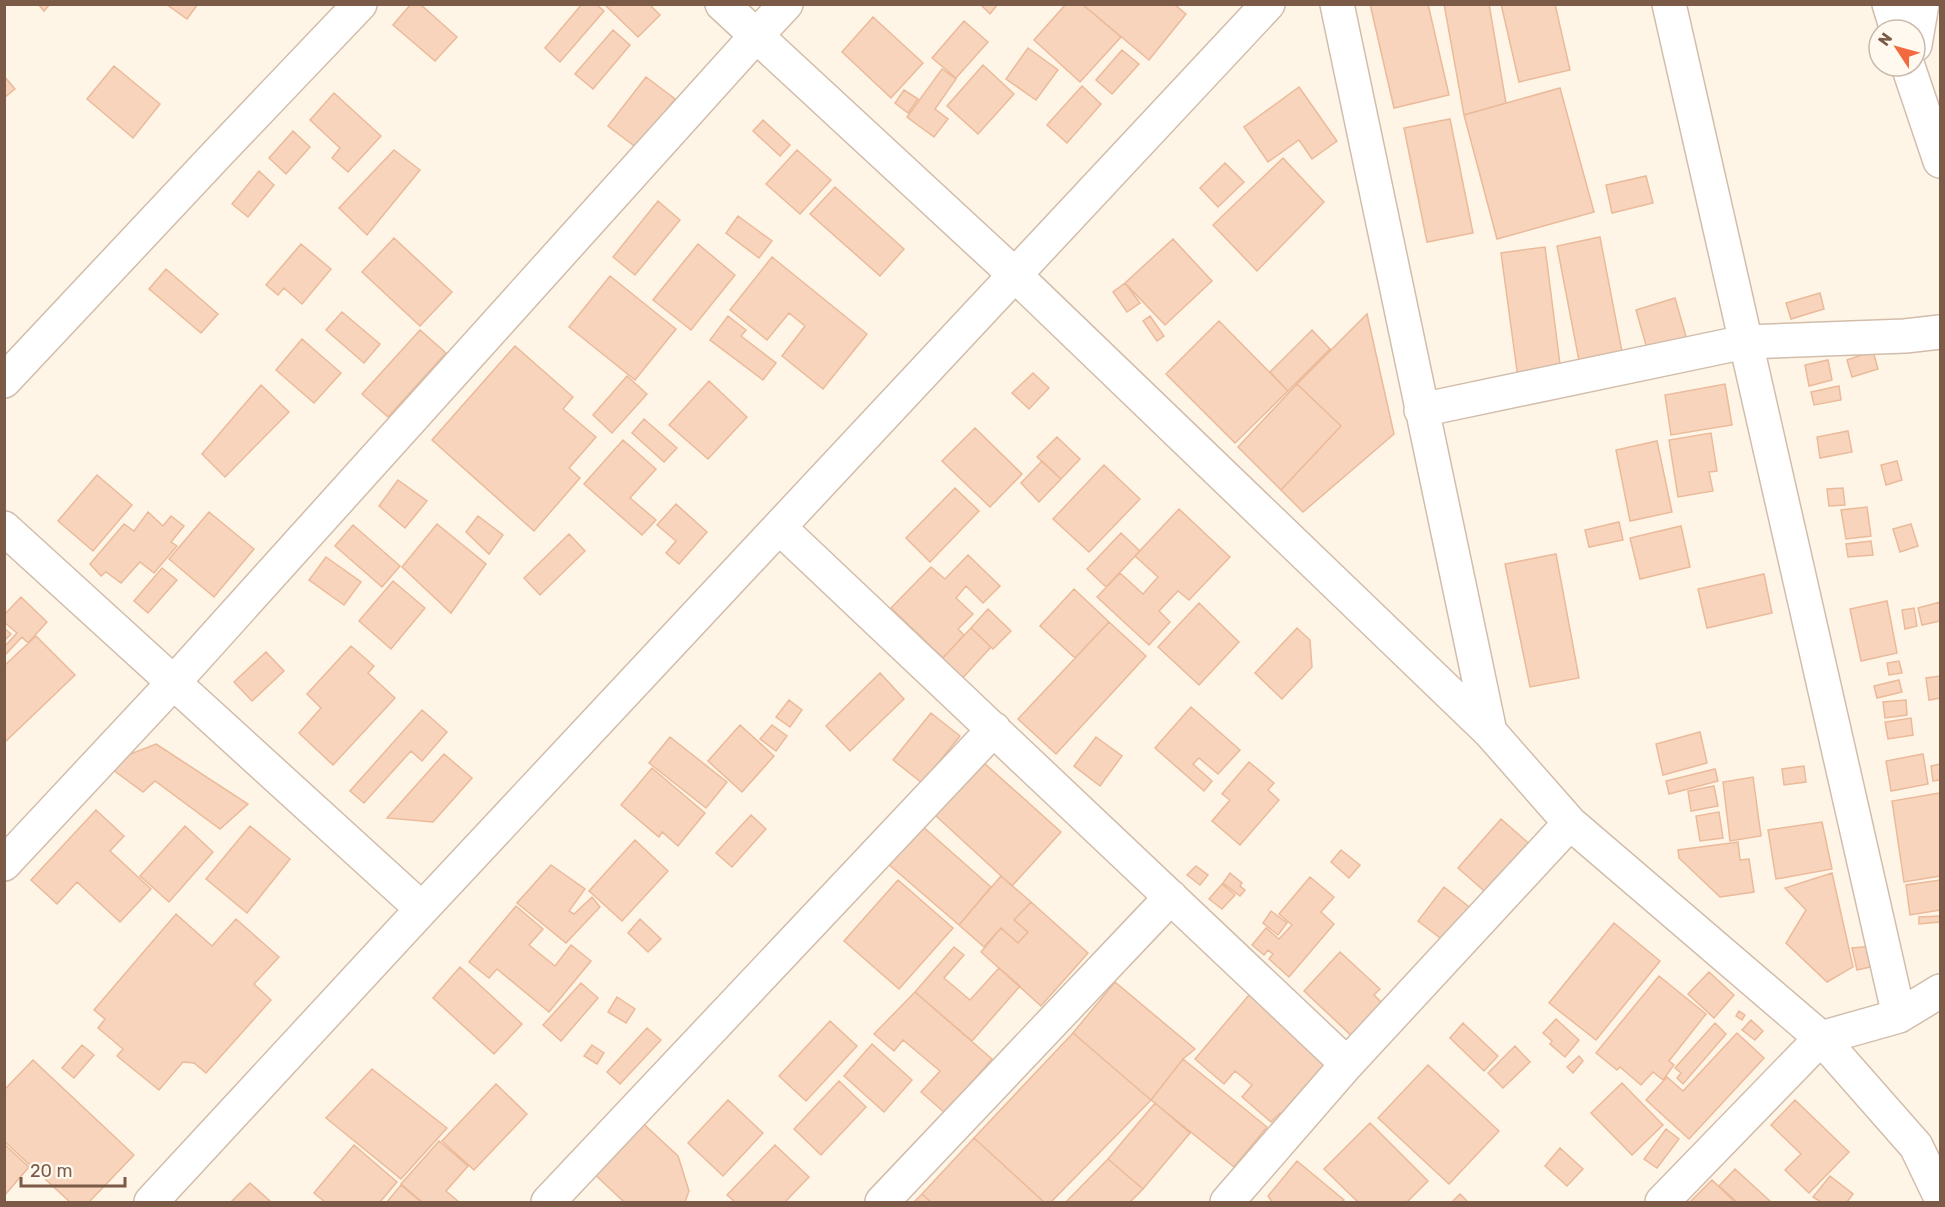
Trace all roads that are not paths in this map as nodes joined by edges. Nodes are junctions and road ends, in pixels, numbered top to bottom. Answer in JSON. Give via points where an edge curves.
{"nodes":[{"id":1,"x":360,"y":4,"type":"edge"},
{"id":2,"x":722,"y":4,"type":"edge"},
{"id":3,"x":786,"y":4,"type":"edge"},
{"id":4,"x":1268,"y":4,"type":"edge"},
{"id":5,"x":1337,"y":4,"type":"edge"},
{"id":6,"x":1669,"y":4,"type":"edge"},
{"id":7,"x":756,"y":36,"type":"junction"},
{"id":8,"x":1916,"y":78,"type":"edge"},
{"id":9,"x":1941,"y":161,"type":"edge"},
{"id":10,"x":1016,"y":276,"type":"junction"},
{"id":11,"x":1941,"y":332,"type":"edge"},
{"id":12,"x":1745,"y":342,"type":"junction"},
{"id":13,"x":4,"y":381,"type":"edge"},
{"id":14,"x":1421,"y":410,"type":"junction"},
{"id":15,"x":779,"y":526,"type":"junction"},
{"id":16,"x":4,"y":528,"type":"edge"},
{"id":17,"x":174,"y":682,"type":"junction"},
{"id":18,"x":994,"y":729,"type":"junction"},
{"id":19,"x":1490,"y":732,"type":"junction"},
{"id":20,"x":1570,"y":823,"type":"junction"},
{"id":21,"x":4,"y":864,"type":"edge"},
{"id":22,"x":1171,"y":897,"type":"junction"},
{"id":23,"x":422,"y":909,"type":"junction"},
{"id":24,"x":1941,"y":991,"type":"edge"},
{"id":25,"x":1899,"y":1016,"type":"junction"},
{"id":26,"x":1821,"y":1038,"type":"junction"},
{"id":27,"x":1347,"y":1064,"type":"junction"},
{"id":28,"x":1941,"y":1196,"type":"edge"},
{"id":29,"x":166,"y":1198,"type":"edge"},
{"id":30,"x":548,"y":1203,"type":"edge"},
{"id":31,"x":882,"y":1203,"type":"edge"},
{"id":32,"x":1227,"y":1203,"type":"edge"},
{"id":33,"x":1662,"y":1203,"type":"edge"}],
"edges":[{"from":1,"to":13,"type":"street"},
{"from":2,"to":7,"type":"street"},
{"from":3,"to":7,"type":"street"},
{"from":4,"to":10,"type":"street"},
{"from":5,"to":14,"type":"street"},
{"from":6,"to":12,"type":"street"},
{"from":7,"to":10,"type":"street"},
{"from":7,"to":17,"type":"street"},
{"from":8,"to":9,"type":"street"},
{"from":10,"to":15,"type":"street"},
{"from":10,"to":19,"type":"street"},
{"from":11,"to":12,"type":"street"},
{"from":12,"to":14,"type":"street"},
{"from":12,"to":25,"type":"street"},
{"from":14,"to":19,"type":"street"},
{"from":15,"to":18,"type":"street"},
{"from":15,"to":23,"type":"street"},
{"from":16,"to":17,"type":"street"},
{"from":17,"to":21,"type":"street"},
{"from":17,"to":23,"type":"street"},
{"from":18,"to":22,"type":"street"},
{"from":18,"to":30,"type":"street"},
{"from":19,"to":20,"type":"street"},
{"from":20,"to":26,"type":"street"},
{"from":20,"to":27,"type":"street"},
{"from":22,"to":27,"type":"street"},
{"from":22,"to":31,"type":"street"},
{"from":23,"to":29,"type":"street"},
{"from":24,"to":25,"type":"street"},
{"from":25,"to":26,"type":"street"},
{"from":26,"to":28,"type":"street","via":[[1916,1146]]},
{"from":26,"to":33,"type":"street"},
{"from":27,"to":32,"type":"street"}]}
